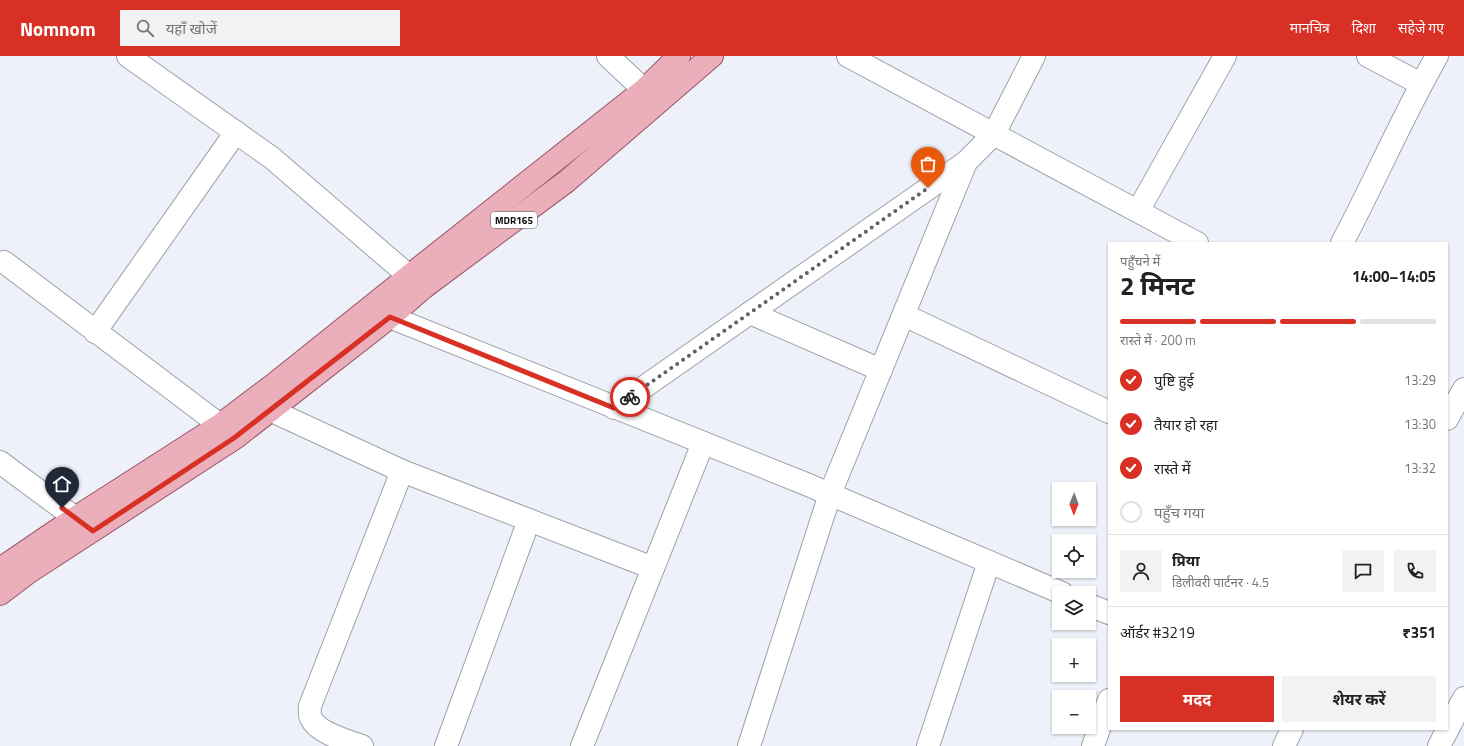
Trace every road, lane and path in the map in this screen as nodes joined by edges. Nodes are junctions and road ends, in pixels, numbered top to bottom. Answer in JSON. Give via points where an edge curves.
{"nodes":[{"id":1,"x":128,"y":56,"type":"edge"},
{"id":2,"x":608,"y":56,"type":"edge"},
{"id":3,"x":679,"y":56,"type":"edge"},
{"id":4,"x":712,"y":56,"type":"edge"},
{"id":5,"x":848,"y":56,"type":"edge"},
{"id":6,"x":1034,"y":56,"type":"edge"},
{"id":7,"x":1225,"y":56,"type":"edge"},
{"id":8,"x":1368,"y":56,"type":"edge"},
{"id":9,"x":1437,"y":56,"type":"edge"},
{"id":10,"x":1421,"y":84,"type":"junction"},
{"id":11,"x":644,"y":90,"type":"junction"},
{"id":12,"x":236,"y":132,"type":"junction"},
{"id":13,"x":994,"y":134,"type":"junction"},
{"id":14,"x":966,"y":162,"type":"junction"},
{"id":15,"x":1138,"y":211,"type":"junction"},
{"id":16,"x":1195,"y":242,"type":"edge"},
{"id":17,"x":1342,"y":242,"type":"edge"},
{"id":18,"x":4,"y":262,"type":"dead end"},
{"id":19,"x":416,"y":282,"type":"junction"},
{"id":20,"x":750,"y":313,"type":"junction"},
{"id":21,"x":904,"y":315,"type":"junction"},
{"id":22,"x":390,"y":317,"type":"junction"},
{"id":23,"x":95,"y":332,"type":"junction"},
{"id":24,"x":881,"y":370,"type":"junction"},
{"id":25,"x":1464,"y":389,"type":"edge"},
{"id":26,"x":614,"y":408,"type":"junction"},
{"id":27,"x":270,"y":410,"type":"junction"},
{"id":28,"x":1108,"y":412,"type":"edge"},
{"id":29,"x":1448,"y":417,"type":"edge"},
{"id":30,"x":227,"y":431,"type":"junction"},
{"id":31,"x":703,"y":443,"type":"junction"},
{"id":32,"x":0,"y":462,"type":"edge"},
{"id":33,"x":402,"y":470,"type":"junction"},
{"id":34,"x":830,"y":494,"type":"junction"},
{"id":35,"x":74,"y":518,"type":"junction"},
{"id":36,"x":529,"y":520,"type":"junction"},
{"id":37,"x":93,"y":531,"type":"junction"},
{"id":38,"x":990,"y":562,"type":"junction"},
{"id":39,"x":653,"y":568,"type":"junction"},
{"id":40,"x":0,"y":569,"type":"edge"},
{"id":41,"x":1052,"y":589,"type":"edge"},
{"id":42,"x":0,"y":594,"type":"edge"},
{"id":43,"x":1096,"y":608,"type":"edge"},
{"id":44,"x":1108,"y":613,"type":"edge"},
{"id":45,"x":1464,"y":698,"type":"edge"},
{"id":46,"x":1108,"y":703,"type":"edge"},
{"id":47,"x":1448,"y":729,"type":"edge"},
{"id":48,"x":1292,"y":730,"type":"edge"},
{"id":49,"x":1447,"y":730,"type":"edge"},
{"id":50,"x":362,"y":746,"type":"edge"},
{"id":51,"x":446,"y":746,"type":"edge"},
{"id":52,"x":582,"y":746,"type":"edge"},
{"id":53,"x":749,"y":746,"type":"edge"},
{"id":54,"x":928,"y":746,"type":"edge"},
{"id":55,"x":1093,"y":746,"type":"edge"},
{"id":56,"x":1284,"y":746,"type":"edge"},
{"id":57,"x":1439,"y":746,"type":"edge"}],
"edges":[{"from":1,"to":12,"type":"street"},
{"from":2,"to":11,"type":"street"},
{"from":3,"to":11,"type":"main road","number":"MDR165"},
{"from":4,"to":19,"type":"main road","number":"MDR165","via":[[567,181]]},
{"from":5,"to":13,"type":"street"},
{"from":6,"to":13,"type":"street"},
{"from":7,"to":15,"type":"street"},
{"from":8,"to":10,"type":"street"},
{"from":9,"to":10,"type":"street"},
{"from":10,"to":17,"type":"street"},
{"from":11,"to":19,"type":"main road","number":"MDR165"},
{"from":12,"to":19,"type":"street","via":[[272,158]]},
{"from":12,"to":23,"type":"street"},
{"from":13,"to":14,"type":"street"},
{"from":13,"to":15,"type":"street"},
{"from":14,"to":20,"type":"street"},
{"from":14,"to":21,"type":"street"},
{"from":15,"to":16,"type":"street"},
{"from":18,"to":23,"type":"street"},
{"from":19,"to":22,"type":"main road","number":"MDR165"},
{"from":19,"to":30,"type":"main road","number":"MDR165","via":[[273,385]]},
{"from":20,"to":24,"type":"street"},
{"from":20,"to":26,"type":"street"},
{"from":21,"to":24,"type":"street"},
{"from":21,"to":28,"type":"street"},
{"from":22,"to":26,"type":"street"},
{"from":22,"to":27,"type":"main road","number":"MDR165"},
{"from":23,"to":30,"type":"street"},
{"from":24,"to":34,"type":"street"},
{"from":25,"to":29,"type":"street"},
{"from":26,"to":31,"type":"street"},
{"from":27,"to":30,"type":"main road","number":"MDR165"},
{"from":27,"to":33,"type":"street"},
{"from":30,"to":35,"type":"main road","number":"MDR165"},
{"from":30,"to":37,"type":"main road","number":"MDR165"},
{"from":31,"to":34,"type":"street"},
{"from":31,"to":39,"type":"street"},
{"from":32,"to":35,"type":"street"},
{"from":33,"to":36,"type":"street"},
{"from":33,"to":50,"type":"street","via":[[310,706],[310,718],[315,725],[325,732]]},
{"from":34,"to":38,"type":"street"},
{"from":34,"to":53,"type":"street"},
{"from":35,"to":37,"type":"street"},
{"from":35,"to":40,"type":"main road","number":"MDR165"},
{"from":36,"to":39,"type":"street"},
{"from":36,"to":51,"type":"street"},
{"from":37,"to":42,"type":"main road","number":"MDR165"},
{"from":38,"to":41,"type":"street"},
{"from":38,"to":54,"type":"street"},
{"from":39,"to":52,"type":"street"},
{"from":43,"to":44,"type":"street"},
{"from":45,"to":47,"type":"street"},
{"from":46,"to":55,"type":"street"},
{"from":48,"to":56,"type":"street"},
{"from":49,"to":57,"type":"street"}]}
